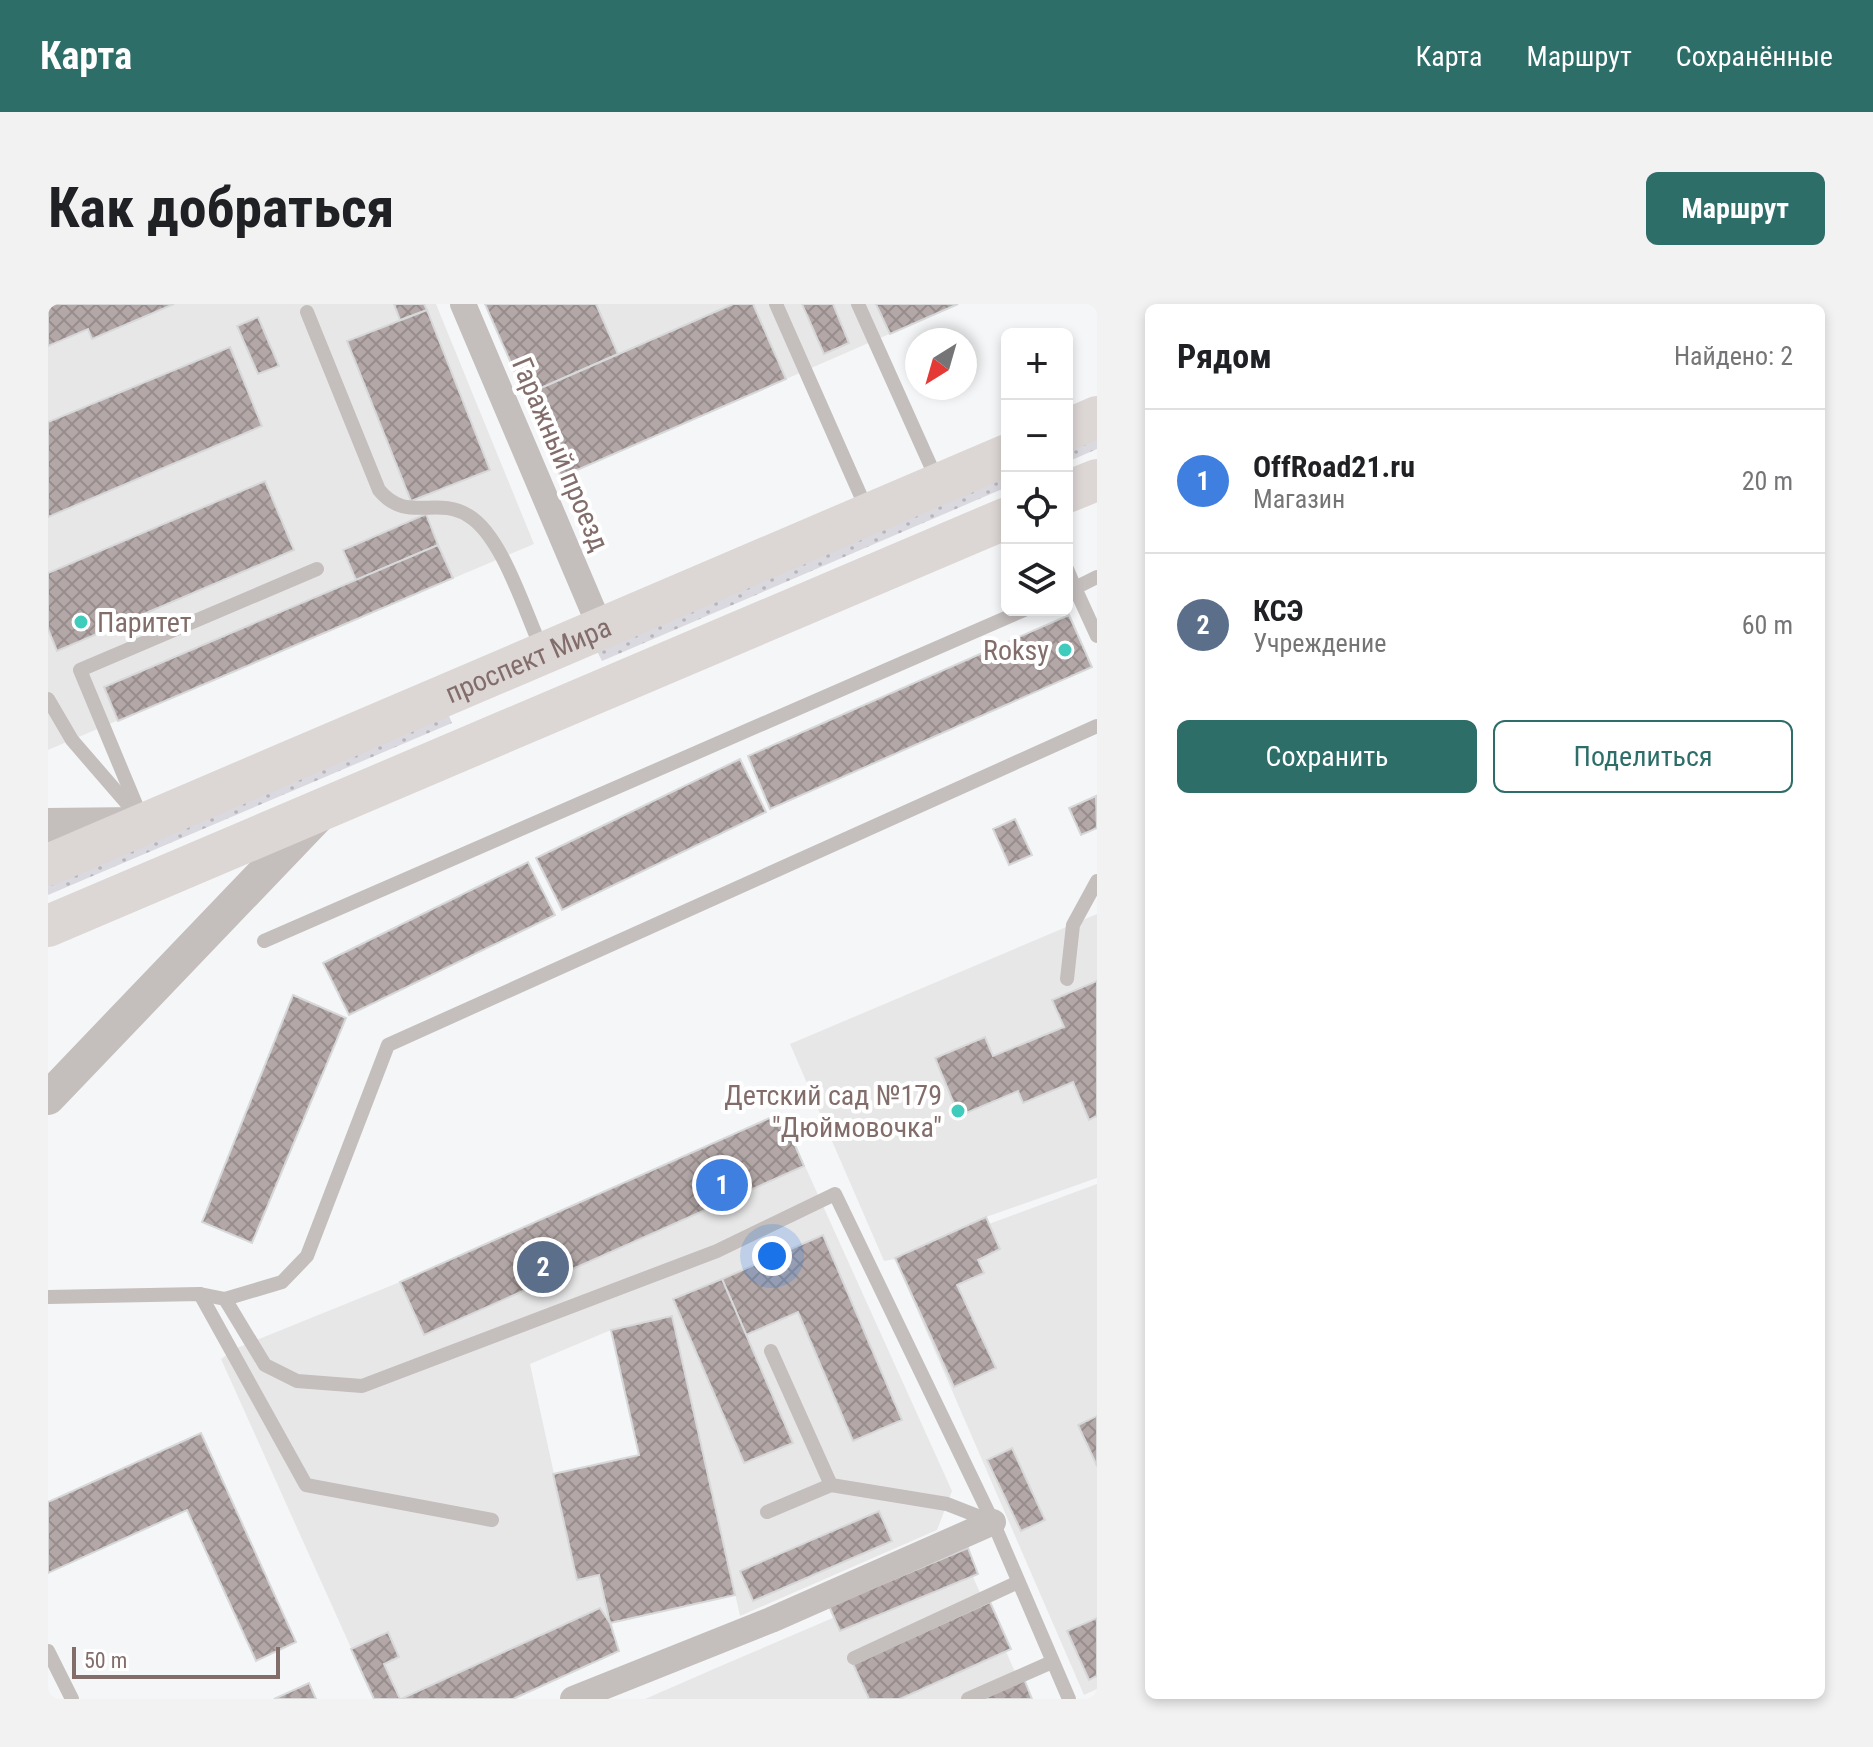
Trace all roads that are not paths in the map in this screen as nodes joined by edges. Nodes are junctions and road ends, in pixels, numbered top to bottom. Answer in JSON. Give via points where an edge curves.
{"nodes":[{"id":1,"x":463,"y":304,"type":"edge"},
{"id":2,"x":776,"y":304,"type":"edge"},
{"id":3,"x":858,"y":304,"type":"edge"},
{"id":4,"x":307,"y":312,"type":"dead end"},
{"id":5,"x":1097,"y":417,"type":"edge"},
{"id":6,"x":1073,"y":427,"type":"edge"},
{"id":7,"x":1001,"y":458,"type":"edge"},
{"id":8,"x":1097,"y":480,"type":"edge"},
{"id":9,"x":939,"y":484,"type":"junction"},
{"id":10,"x":1073,"y":490,"type":"edge"},
{"id":11,"x":869,"y":514,"type":"junction"},
{"id":12,"x":1001,"y":521,"type":"edge"},
{"id":13,"x":317,"y":569,"type":"dead end"},
{"id":14,"x":1097,"y":577,"type":"edge"},
{"id":15,"x":1073,"y":588,"type":"edge"},
{"id":16,"x":1073,"y":593,"type":"edge"},
{"id":17,"x":1010,"y":616,"type":"edge"},
{"id":18,"x":601,"y":629,"type":"junction"},
{"id":19,"x":1097,"y":636,"type":"edge"},
{"id":20,"x":544,"y":653,"type":"junction"},
{"id":21,"x":48,"y":699,"type":"edge"},
{"id":22,"x":566,"y":706,"type":"junction"},
{"id":23,"x":1097,"y":726,"type":"edge"},
{"id":24,"x":325,"y":808,"type":"junction"},
{"id":25,"x":144,"y":824,"type":"junction"},
{"id":26,"x":48,"y":825,"type":"edge"},
{"id":27,"x":48,"y":865,"type":"edge"},
{"id":28,"x":1097,"y":881,"type":"edge"},
{"id":29,"x":48,"y":926,"type":"edge"},
{"id":30,"x":264,"y":941,"type":"dead end"},
{"id":31,"x":1067,"y":979,"type":"dead end"},
{"id":32,"x":48,"y":1098,"type":"edge"},
{"id":33,"x":200,"y":1294,"type":"junction"},
{"id":34,"x":48,"y":1297,"type":"edge"},
{"id":35,"x":225,"y":1299,"type":"junction"},
{"id":36,"x":771,"y":1351,"type":"dead end"},
{"id":37,"x":831,"y":1485,"type":"junction"},
{"id":38,"x":767,"y":1512,"type":"dead end"},
{"id":39,"x":492,"y":1520,"type":"dead end"},
{"id":40,"x":993,"y":1522,"type":"junction"},
{"id":41,"x":1016,"y":1583,"type":"junction"},
{"id":42,"x":48,"y":1651,"type":"edge"},
{"id":43,"x":854,"y":1658,"type":"dead end"},
{"id":44,"x":1052,"y":1662,"type":"junction"},
{"id":45,"x":72,"y":1699,"type":"edge"},
{"id":46,"x":573,"y":1699,"type":"edge"},
{"id":47,"x":968,"y":1699,"type":"edge"},
{"id":48,"x":1069,"y":1699,"type":"edge"}],
"edges":[{"from":1,"to":18,"type":"street","name":"Гаражный проезд"},
{"from":2,"to":11,"type":"lane"},
{"from":3,"to":9,"type":"lane"},
{"from":4,"to":20,"type":"lane","via":[[379,490],[390,504],[407,509],[448,507],[469,515],[502,558]]},
{"from":5,"to":6,"type":"main road"},
{"from":7,"to":9,"type":"main road","name":"проспект Мира"},
{"from":8,"to":10,"type":"main road"},
{"from":9,"to":11,"type":"main road","name":"проспект Мира"},
{"from":11,"to":18,"type":"main road","name":"проспект Мира"},
{"from":12,"to":22,"type":"main road","name":"проспект Мира"},
{"from":13,"to":25,"type":"lane","via":[[80,670]]},
{"from":14,"to":15,"type":"lane"},
{"from":16,"to":19,"type":"lane"},
{"from":17,"to":30,"type":"lane"},
{"from":18,"to":20,"type":"main road","name":"проспект Мира"},
{"from":20,"to":22,"type":"main road"},
{"from":20,"to":25,"type":"main road","name":"проспект Мира"},
{"from":21,"to":25,"type":"lane","via":[[72,740]]},
{"from":22,"to":24,"type":"main road","name":"проспект Мира"},
{"from":23,"to":35,"type":"lane","via":[[388,1045],[307,1256],[282,1282]]},
{"from":24,"to":29,"type":"main road","name":"проспект Мира"},
{"from":24,"to":32,"type":"street"},
{"from":25,"to":26,"type":"street"},
{"from":25,"to":27,"type":"main road","name":"проспект Мира"},
{"from":28,"to":31,"type":"lane","via":[[1073,925]]},
{"from":33,"to":34,"type":"lane"},
{"from":33,"to":35,"type":"lane"},
{"from":33,"to":39,"type":"lane","via":[[306,1485]]},
{"from":35,"to":40,"type":"lane","via":[[265,1365],[297,1381],[362,1386],[717,1251],[835,1194]]},
{"from":36,"to":37,"type":"lane"},
{"from":37,"to":38,"type":"lane"},
{"from":37,"to":40,"type":"lane","via":[[947,1504]]},
{"from":40,"to":41,"type":"lane"},
{"from":40,"to":46,"type":"street","via":[[771,1620]]},
{"from":41,"to":43,"type":"lane"},
{"from":41,"to":44,"type":"lane"},
{"from":42,"to":45,"type":"lane"},
{"from":44,"to":47,"type":"lane"},
{"from":44,"to":48,"type":"lane"}]}
